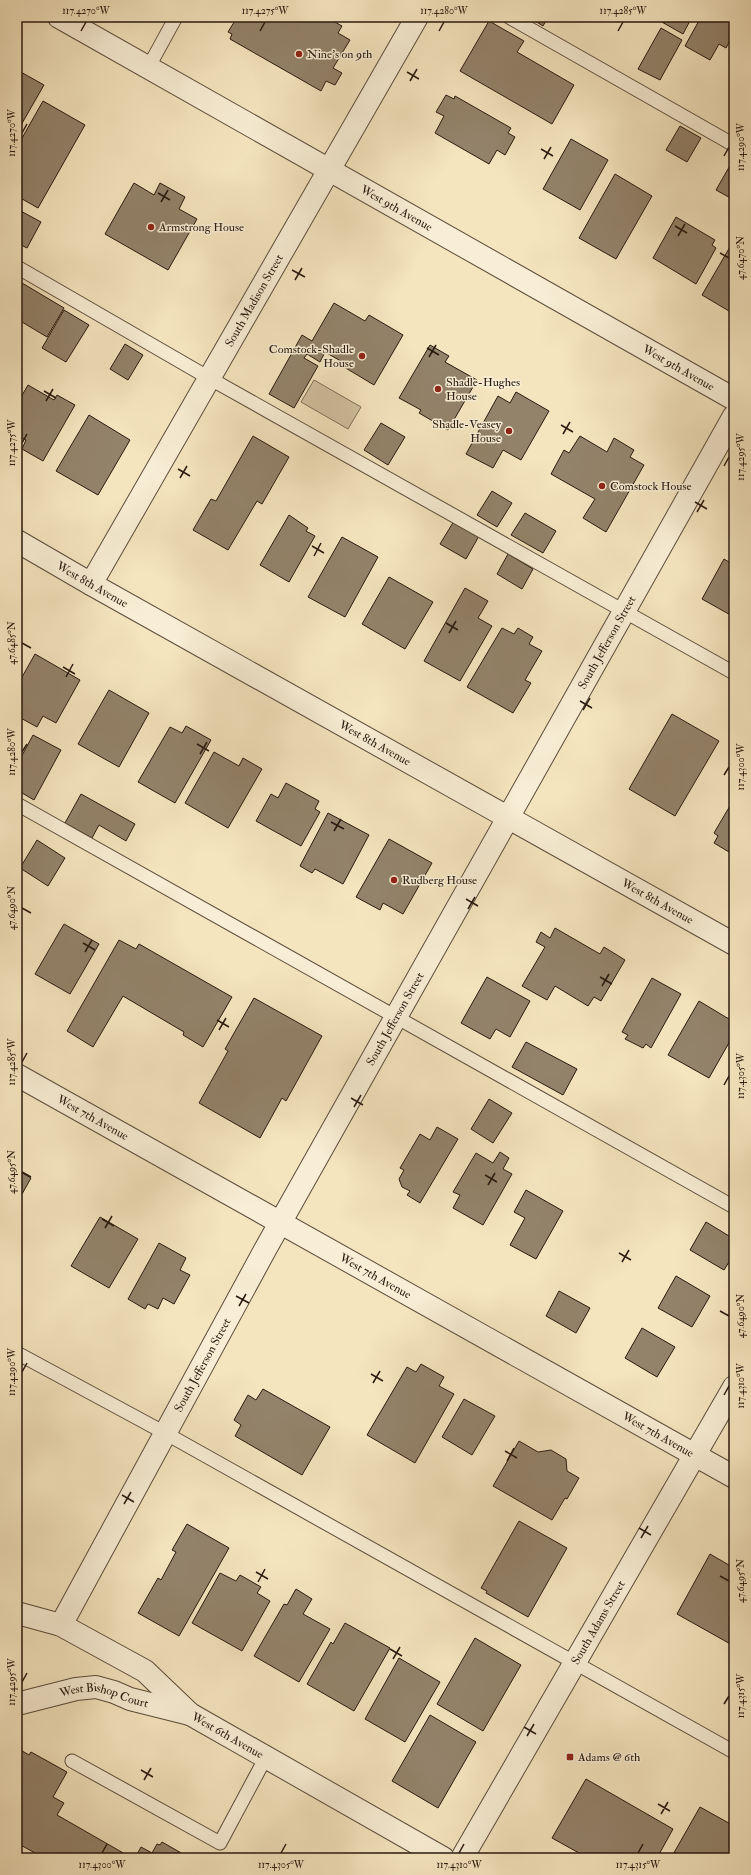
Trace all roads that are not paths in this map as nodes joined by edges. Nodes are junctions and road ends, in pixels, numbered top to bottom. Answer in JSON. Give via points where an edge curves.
{"nodes":[{"id":1,"x":59,"y":17,"type":"edge"},
{"id":2,"x":176,"y":17,"type":"edge"},
{"id":3,"x":417,"y":17,"type":"edge"},
{"id":4,"x":509,"y":17,"type":"edge"},
{"id":5,"x":148,"y":68,"type":"junction"},
{"id":6,"x":734,"y":145,"type":"edge"},
{"id":7,"x":329,"y":170,"type":"junction"},
{"id":8,"x":17,"y":268,"type":"edge"},
{"id":9,"x":209,"y":378,"type":"junction"},
{"id":10,"x":734,"y":399,"type":"edge"},
{"id":11,"x":734,"y":416,"type":"edge"},
{"id":12,"x":17,"y":540,"type":"edge"},
{"id":13,"x":91,"y":584,"type":"junction"},
{"id":14,"x":624,"y":612,"type":"junction"},
{"id":15,"x":734,"y":673,"type":"edge"},
{"id":16,"x":17,"y":804,"type":"edge"},
{"id":17,"x":508,"y":818,"type":"junction"},
{"id":18,"x":734,"y":944,"type":"edge"},
{"id":19,"x":396,"y":1016,"type":"junction"},
{"id":20,"x":17,"y":1075,"type":"edge"},
{"id":21,"x":734,"y":1207,"type":"edge"},
{"id":22,"x":280,"y":1224,"type":"junction"},
{"id":23,"x":17,"y":1353,"type":"edge"},
{"id":24,"x":734,"y":1387,"type":"edge"},
{"id":25,"x":165,"y":1433,"type":"junction"},
{"id":26,"x":696,"y":1455,"type":"junction"},
{"id":27,"x":734,"y":1476,"type":"edge"},
{"id":28,"x":17,"y":1613,"type":"edge"},
{"id":29,"x":61,"y":1625,"type":"junction"},
{"id":30,"x":575,"y":1663,"type":"junction"},
{"id":31,"x":17,"y":1704,"type":"edge"},
{"id":32,"x":190,"y":1714,"type":"junction"},
{"id":33,"x":734,"y":1752,"type":"edge"},
{"id":34,"x":266,"y":1757,"type":"junction"},
{"id":35,"x":72,"y":1761,"type":"dead end"},
{"id":36,"x":443,"y":1858,"type":"edge"},
{"id":37,"x":462,"y":1858,"type":"edge"}],
"edges":[{"from":1,"to":5,"type":"street","name":"West 9th Avenue"},
{"from":2,"to":5,"type":"lane"},
{"from":3,"to":7,"type":"street","name":"South Madison Street"},
{"from":4,"to":6,"type":"lane"},
{"from":5,"to":7,"type":"street","name":"West 9th Avenue"},
{"from":7,"to":9,"type":"street","name":"South Madison Street"},
{"from":7,"to":10,"type":"street","name":"West 9th Avenue"},
{"from":8,"to":9,"type":"lane"},
{"from":9,"to":13,"type":"street","name":"South Madison Street"},
{"from":9,"to":14,"type":"lane"},
{"from":11,"to":14,"type":"street","name":"South Jefferson Street"},
{"from":12,"to":13,"type":"street","name":"West 8th Avenue"},
{"from":13,"to":17,"type":"street","name":"West 8th Avenue"},
{"from":14,"to":15,"type":"lane"},
{"from":14,"to":17,"type":"street","name":"South Jefferson Street"},
{"from":16,"to":19,"type":"lane"},
{"from":17,"to":18,"type":"street","name":"West 8th Avenue"},
{"from":17,"to":19,"type":"street","name":"South Jefferson Street"},
{"from":19,"to":21,"type":"lane"},
{"from":19,"to":22,"type":"street","name":"South Jefferson Street"},
{"from":20,"to":22,"type":"street","name":"West 7th Avenue"},
{"from":22,"to":25,"type":"street","name":"South Jefferson Street"},
{"from":22,"to":26,"type":"street","name":"West 7th Avenue"},
{"from":23,"to":25,"type":"lane"},
{"from":24,"to":26,"type":"street","name":"South Adams Street"},
{"from":25,"to":29,"type":"street","name":"South Jefferson Street"},
{"from":25,"to":30,"type":"lane"},
{"from":26,"to":27,"type":"street","name":"West 7th Avenue"},
{"from":26,"to":30,"type":"street","name":"South Adams Street"},
{"from":28,"to":29,"type":"street","name":"West 6th Avenue"},
{"from":29,"to":32,"type":"street","name":"West 6th Avenue","via":[[145,1671]]},
{"from":30,"to":33,"type":"lane"},
{"from":30,"to":37,"type":"street","name":"South Adams Street"},
{"from":31,"to":32,"type":"street","name":"West Bishop Court","via":[[76,1689],[96,1687],[130,1699]]},
{"from":32,"to":34,"type":"street","name":"West 6th Avenue"},
{"from":34,"to":35,"type":"lane","via":[[220,1843]]},
{"from":34,"to":36,"type":"street","name":"West 6th Avenue"}]}
